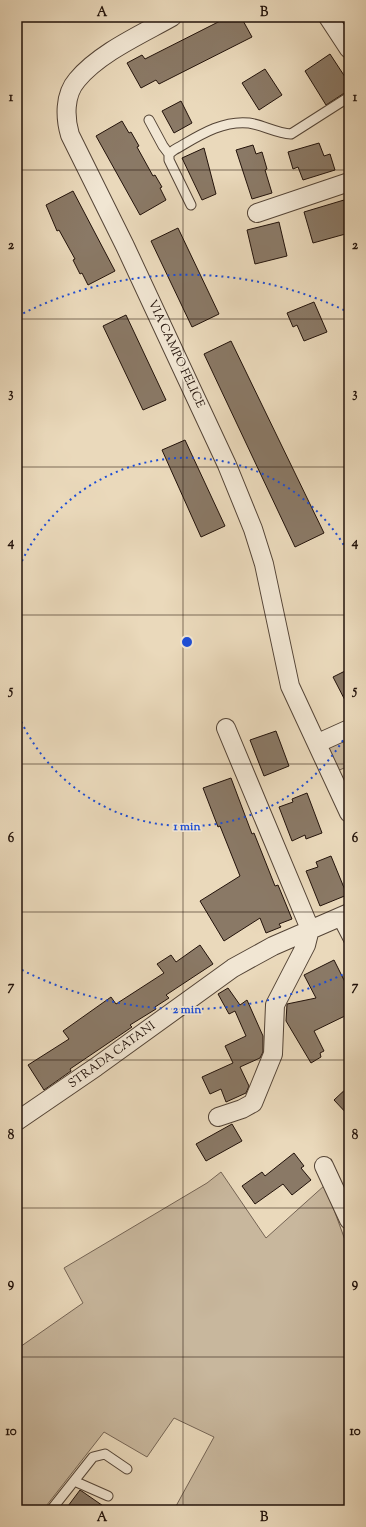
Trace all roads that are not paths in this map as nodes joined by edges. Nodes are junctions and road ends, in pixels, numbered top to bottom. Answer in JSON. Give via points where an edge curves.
{"nodes":[{"id":1,"x":172,"y":17,"type":"edge"},
{"id":2,"x":328,"y":17,"type":"edge"},
{"id":3,"x":349,"y":49,"type":"edge"},
{"id":4,"x":349,"y":97,"type":"edge"},
{"id":5,"x":149,"y":120,"type":"dead end"},
{"id":6,"x":169,"y":154,"type":"junction"},
{"id":7,"x":349,"y":182,"type":"edge"},
{"id":8,"x":192,"y":205,"type":"dead end"},
{"id":9,"x":257,"y":213,"type":"dead end"},
{"id":10,"x":226,"y":728,"type":"dead end"},
{"id":11,"x":349,"y":729,"type":"edge"},
{"id":12,"x":318,"y":743,"type":"junction"},
{"id":13,"x":349,"y":813,"type":"edge"},
{"id":14,"x":343,"y":916,"type":"edge"},
{"id":15,"x":310,"y":929,"type":"junction"},
{"id":16,"x":349,"y":941,"type":"edge"},
{"id":17,"x":218,"y":1117,"type":"dead end"},
{"id":18,"x":17,"y":1121,"type":"edge"},
{"id":19,"x":324,"y":1166,"type":"dead end"},
{"id":20,"x":347,"y":1209,"type":"edge"},
{"id":21,"x":127,"y":1469,"type":"dead end"},
{"id":22,"x":74,"y":1481,"type":"junction"},
{"id":23,"x":108,"y":1496,"type":"dead end"},
{"id":24,"x":51,"y":1510,"type":"edge"}],
"edges":[{"from":1,"to":12,"type":"street","name":"VIA CAMPO FELICE","via":[[107,55],[76,81],[66,108],[67,124],[227,465],[253,528],[264,564],[290,686]]},
{"from":2,"to":3,"type":"street"},
{"from":4,"to":6,"type":"lane","via":[[291,134],[282,134],[271,128],[249,123],[227,124],[209,131]]},
{"from":5,"to":6,"type":"lane"},
{"from":6,"to":8,"type":"lane","via":[[169,160]]},
{"from":7,"to":9,"type":"street"},
{"from":10,"to":15,"type":"street"},
{"from":11,"to":12,"type":"street"},
{"from":12,"to":13,"type":"street","name":"VIA CAMPO FELICE"},
{"from":14,"to":15,"type":"street","name":"STRADA CATANI"},
{"from":14,"to":16,"type":"lane"},
{"from":15,"to":17,"type":"street","via":[[306,945],[275,1005],[272,1054],[253,1103]]},
{"from":15,"to":18,"type":"street","name":"STRADA CATANI","via":[[252,957],[220,976]]},
{"from":19,"to":20,"type":"street"},
{"from":21,"to":22,"type":"lane","via":[[105,1454],[99,1454],[93,1457]]},
{"from":22,"to":23,"type":"lane"},
{"from":22,"to":24,"type":"lane"}]}
